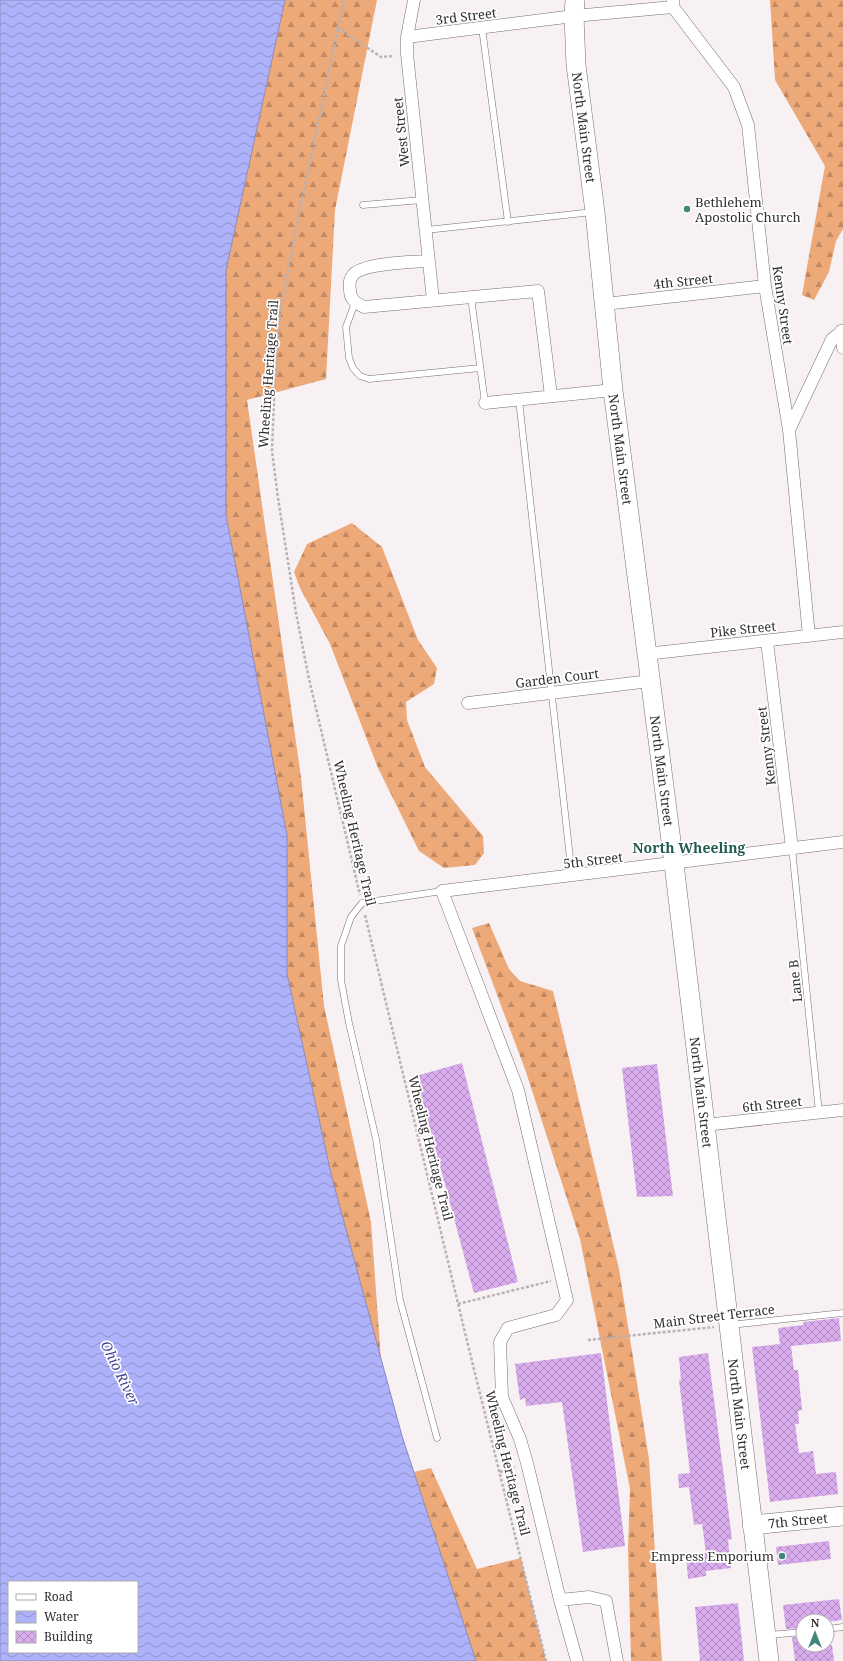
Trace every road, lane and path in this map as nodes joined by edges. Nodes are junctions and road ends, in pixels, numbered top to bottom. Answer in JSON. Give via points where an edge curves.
{"nodes":[{"id":1,"x":344,"y":0,"type":"edge"},
{"id":2,"x":414,"y":0,"type":"edge"},
{"id":3,"x":673,"y":4,"type":"edge"},
{"id":4,"x":575,"y":8,"type":"edge"},
{"id":5,"x":338,"y":28,"type":"junction"},
{"id":6,"x":482,"y":28,"type":"junction"},
{"id":7,"x":407,"y":37,"type":"junction"},
{"id":8,"x":407,"y":54,"type":"junction"},
{"id":9,"x":422,"y":200,"type":"junction"},
{"id":10,"x":363,"y":205,"type":"dead end"},
{"id":11,"x":595,"y":212,"type":"junction"},
{"id":12,"x":508,"y":222,"type":"junction"},
{"id":13,"x":426,"y":230,"type":"junction"},
{"id":14,"x":429,"y":261,"type":"junction"},
{"id":15,"x":765,"y":286,"type":"junction"},
{"id":16,"x":471,"y":297,"type":"junction"},
{"id":17,"x":433,"y":300,"type":"junction"},
{"id":18,"x":355,"y":303,"type":"junction"},
{"id":19,"x":605,"y":304,"type":"junction"},
{"id":20,"x":842,"y":331,"type":"edge"},
{"id":21,"x":843,"y":348,"type":"edge"},
{"id":22,"x":480,"y":368,"type":"junction"},
{"id":23,"x":613,"y":390,"type":"junction"},
{"id":24,"x":551,"y":396,"type":"junction"},
{"id":25,"x":519,"y":400,"type":"junction"},
{"id":26,"x":485,"y":403,"type":"joint"},
{"id":27,"x":789,"y":430,"type":"junction"},
{"id":28,"x":843,"y":632,"type":"edge"},
{"id":29,"x":809,"y":636,"type":"junction"},
{"id":30,"x":768,"y":641,"type":"junction"},
{"id":31,"x":646,"y":654,"type":"junction"},
{"id":32,"x":650,"y":681,"type":"junction"},
{"id":33,"x":552,"y":693,"type":"junction"},
{"id":34,"x":468,"y":703,"type":"dead end"},
{"id":35,"x":843,"y":842,"type":"edge"},
{"id":36,"x":792,"y":848,"type":"junction"},
{"id":37,"x":674,"y":864,"type":"junction"},
{"id":38,"x":572,"y":876,"type":"junction"},
{"id":39,"x":442,"y":892,"type":"junction"},
{"id":40,"x":362,"y":903,"type":"junction"},
{"id":41,"x":843,"y":1110,"type":"edge"},
{"id":42,"x":819,"y":1113,"type":"junction"},
{"id":43,"x":705,"y":1125,"type":"junction"},
{"id":44,"x":562,"y":1278,"type":"junction"},
{"id":45,"x":458,"y":1304,"type":"junction"},
{"id":46,"x":843,"y":1313,"type":"edge"},
{"id":47,"x":729,"y":1326,"type":"junction"},
{"id":48,"x":588,"y":1340,"type":"dead end"},
{"id":49,"x":437,"y":1438,"type":"dead end"},
{"id":50,"x":843,"y":1516,"type":"edge"},
{"id":51,"x":752,"y":1525,"type":"junction"},
{"id":52,"x":560,"y":1600,"type":"junction"},
{"id":53,"x":795,"y":1633,"type":"edge"},
{"id":54,"x":766,"y":1635,"type":"junction"},
{"id":55,"x":546,"y":1661,"type":"edge"},
{"id":56,"x":577,"y":1661,"type":"edge"},
{"id":57,"x":617,"y":1661,"type":"edge"},
{"id":58,"x":769,"y":1661,"type":"edge"}],
"edges":[{"from":1,"to":5,"type":"path","name":"Wheeling Heritage Trail"},
{"from":2,"to":7,"type":"street","name":"West Street"},
{"from":3,"to":4,"type":"street","name":"3rd Street"},
{"from":3,"to":15,"type":"street","name":"Kenny Street","via":[[734,87],[748,125]]},
{"from":4,"to":6,"type":"street","name":"3rd Street"},
{"from":4,"to":11,"type":"main road","name":"North Main Street","via":[[576,65]]},
{"from":5,"to":8,"type":"path","via":[[381,57]]},
{"from":5,"to":40,"type":"path","name":"Wheeling Heritage Trail","via":[[280,312],[272,451],[306,665]]},
{"from":6,"to":7,"type":"street","name":"3rd Street"},
{"from":6,"to":12,"type":"lane"},
{"from":7,"to":8,"type":"street","name":"West Street"},
{"from":8,"to":9,"type":"street","name":"West Street"},
{"from":9,"to":10,"type":"lane"},
{"from":9,"to":13,"type":"street","name":"West Street"},
{"from":11,"to":12,"type":"lane"},
{"from":11,"to":19,"type":"main road","name":"North Main Street"},
{"from":12,"to":13,"type":"lane"},
{"from":13,"to":14,"type":"street","name":"West Street"},
{"from":14,"to":17,"type":"street","name":"West Street"},
{"from":14,"to":18,"type":"street","via":[[366,267],[354,273],[349,283],[350,295]]},
{"from":15,"to":19,"type":"street","name":"4th Street"},
{"from":15,"to":27,"type":"street","name":"Kenny Street"},
{"from":16,"to":17,"type":"street"},
{"from":16,"to":22,"type":"lane"},
{"from":16,"to":24,"type":"street","via":[[538,291]]},
{"from":17,"to":18,"type":"street","via":[[364,308]]},
{"from":18,"to":22,"type":"lane","via":[[346,327],[349,358],[360,376],[369,379]]},
{"from":19,"to":23,"type":"main road","name":"North Main Street"},
{"from":20,"to":21,"type":"street"},
{"from":20,"to":27,"type":"street","via":[[832,339]]},
{"from":22,"to":26,"type":"lane"},
{"from":23,"to":24,"type":"street"},
{"from":23,"to":31,"type":"main road","name":"North Main Street"},
{"from":24,"to":25,"type":"street"},
{"from":25,"to":26,"type":"street"},
{"from":25,"to":33,"type":"lane"},
{"from":27,"to":29,"type":"street","name":"Kenny Street"},
{"from":28,"to":29,"type":"street","name":"Pike Street"},
{"from":29,"to":30,"type":"street","name":"Pike Street"},
{"from":30,"to":31,"type":"street","name":"Pike Street"},
{"from":30,"to":36,"type":"street","name":"Kenny Street"},
{"from":31,"to":32,"type":"main road","name":"North Main Street"},
{"from":32,"to":33,"type":"street","name":"Garden Court"},
{"from":32,"to":37,"type":"main road","name":"North Main Street"},
{"from":33,"to":34,"type":"street","name":"Garden Court"},
{"from":33,"to":38,"type":"lane"},
{"from":35,"to":36,"type":"street","name":"5th Street"},
{"from":36,"to":37,"type":"street","name":"5th Street"},
{"from":36,"to":42,"type":"lane","name":"Lane B"},
{"from":37,"to":38,"type":"street","name":"5th Street"},
{"from":37,"to":43,"type":"main road","name":"North Main Street"},
{"from":38,"to":39,"type":"street","name":"5th Street"},
{"from":39,"to":40,"type":"lane"},
{"from":39,"to":44,"type":"street","via":[[518,1090]]},
{"from":40,"to":45,"type":"path","name":"Wheeling Heritage Trail"},
{"from":40,"to":49,"type":"lane","via":[[351,917],[342,946],[341,980],[376,1139],[400,1300]]},
{"from":41,"to":42,"type":"street","name":"6th Street"},
{"from":42,"to":43,"type":"street","name":"6th Street"},
{"from":43,"to":47,"type":"main road","name":"North Main Street"},
{"from":44,"to":45,"type":"path"},
{"from":44,"to":52,"type":"street","via":[[567,1300],[556,1315],[508,1328],[500,1342],[502,1397],[520,1439]]},
{"from":45,"to":55,"type":"path","name":"Wheeling Heritage Trail"},
{"from":46,"to":47,"type":"lane","name":"Main Street Terrace"},
{"from":47,"to":48,"type":"path","name":"Main Street Terrace"},
{"from":47,"to":51,"type":"main road","name":"North Main Street"},
{"from":50,"to":51,"type":"main road","name":"7th Street"},
{"from":51,"to":54,"type":"main road","name":"North Main Street"},
{"from":52,"to":56,"type":"street"},
{"from":52,"to":57,"type":"street","via":[[589,1597],[606,1601]]},
{"from":53,"to":54,"type":"lane"},
{"from":54,"to":58,"type":"main road","name":"North Main Street"}]}
